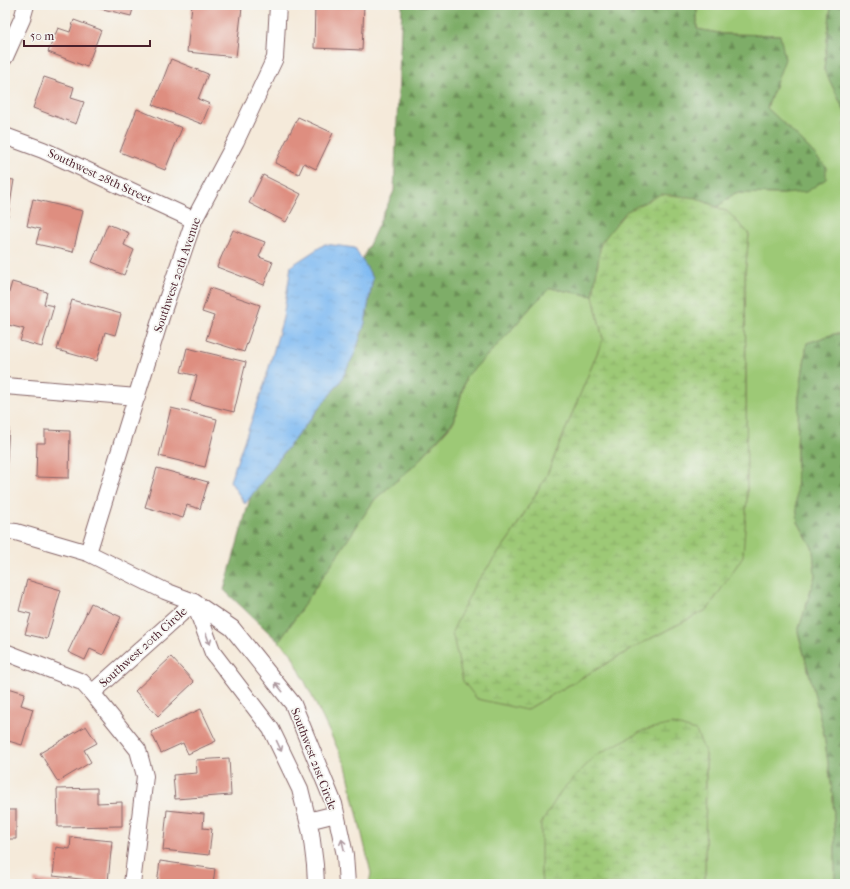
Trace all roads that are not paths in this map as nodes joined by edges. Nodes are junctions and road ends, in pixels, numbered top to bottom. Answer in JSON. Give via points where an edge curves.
{"nodes":[{"id":1,"x":26,"y":5,"type":"edge"},
{"id":2,"x":278,"y":5,"type":"edge"},
{"id":3,"x":5,"y":57,"type":"edge"},
{"id":4,"x":5,"y":136,"type":"edge"},
{"id":5,"x":194,"y":220,"type":"junction"},
{"id":6,"x":5,"y":386,"type":"edge"},
{"id":7,"x":136,"y":397,"type":"junction"},
{"id":8,"x":5,"y":531,"type":"edge"},
{"id":9,"x":88,"y":553,"type":"junction"},
{"id":10,"x":194,"y":602,"type":"junction"},
{"id":11,"x":5,"y":652,"type":"edge"},
{"id":12,"x":92,"y":693,"type":"junction"},
{"id":13,"x":336,"y":814,"type":"junction"},
{"id":14,"x":308,"y":821,"type":"junction"},
{"id":15,"x":132,"y":884,"type":"edge"},
{"id":16,"x":316,"y":884,"type":"edge"},
{"id":17,"x":347,"y":884,"type":"edge"}],
"edges":[{"from":1,"to":3,"type":"street"},
{"from":2,"to":5,"type":"street","name":"Southwest 20th Avenue","via":[[275,58],[236,141]]},
{"from":4,"to":5,"type":"street","name":"Southwest 28th Street","via":[[43,150]]},
{"from":5,"to":7,"type":"street","name":"Southwest 20th Avenue"},
{"from":6,"to":7,"type":"street"},
{"from":7,"to":9,"type":"street","name":"Southwest 20th Avenue"},
{"from":8,"to":9,"type":"street","name":"Southwest 21st Circle"},
{"from":9,"to":10,"type":"street","name":"Southwest 21st Circle","via":[[165,591]]},
{"from":10,"to":12,"type":"street","name":"Southwest 20th Circle"},
{"from":13,"to":10,"type":"street","name":"Southwest 21st Circle","one_way":true,"via":[[293,704],[232,628]]},
{"from":10,"to":14,"type":"street","name":"Southwest 21st Circle","one_way":true,"via":[[213,653],[271,729],[300,789]]},
{"from":11,"to":12,"type":"street","name":"Southwest 20th Circle","via":[[82,682]]},
{"from":12,"to":15,"type":"street","name":"Southwest 20th Circle","via":[[138,750],[145,776]]},
{"from":13,"to":14,"type":"street"},
{"from":17,"to":13,"type":"street","name":"Southwest 21st Circle","one_way":true,"via":[[345,855]]},
{"from":14,"to":16,"type":"street","name":"Southwest 21st Circle"}]}
